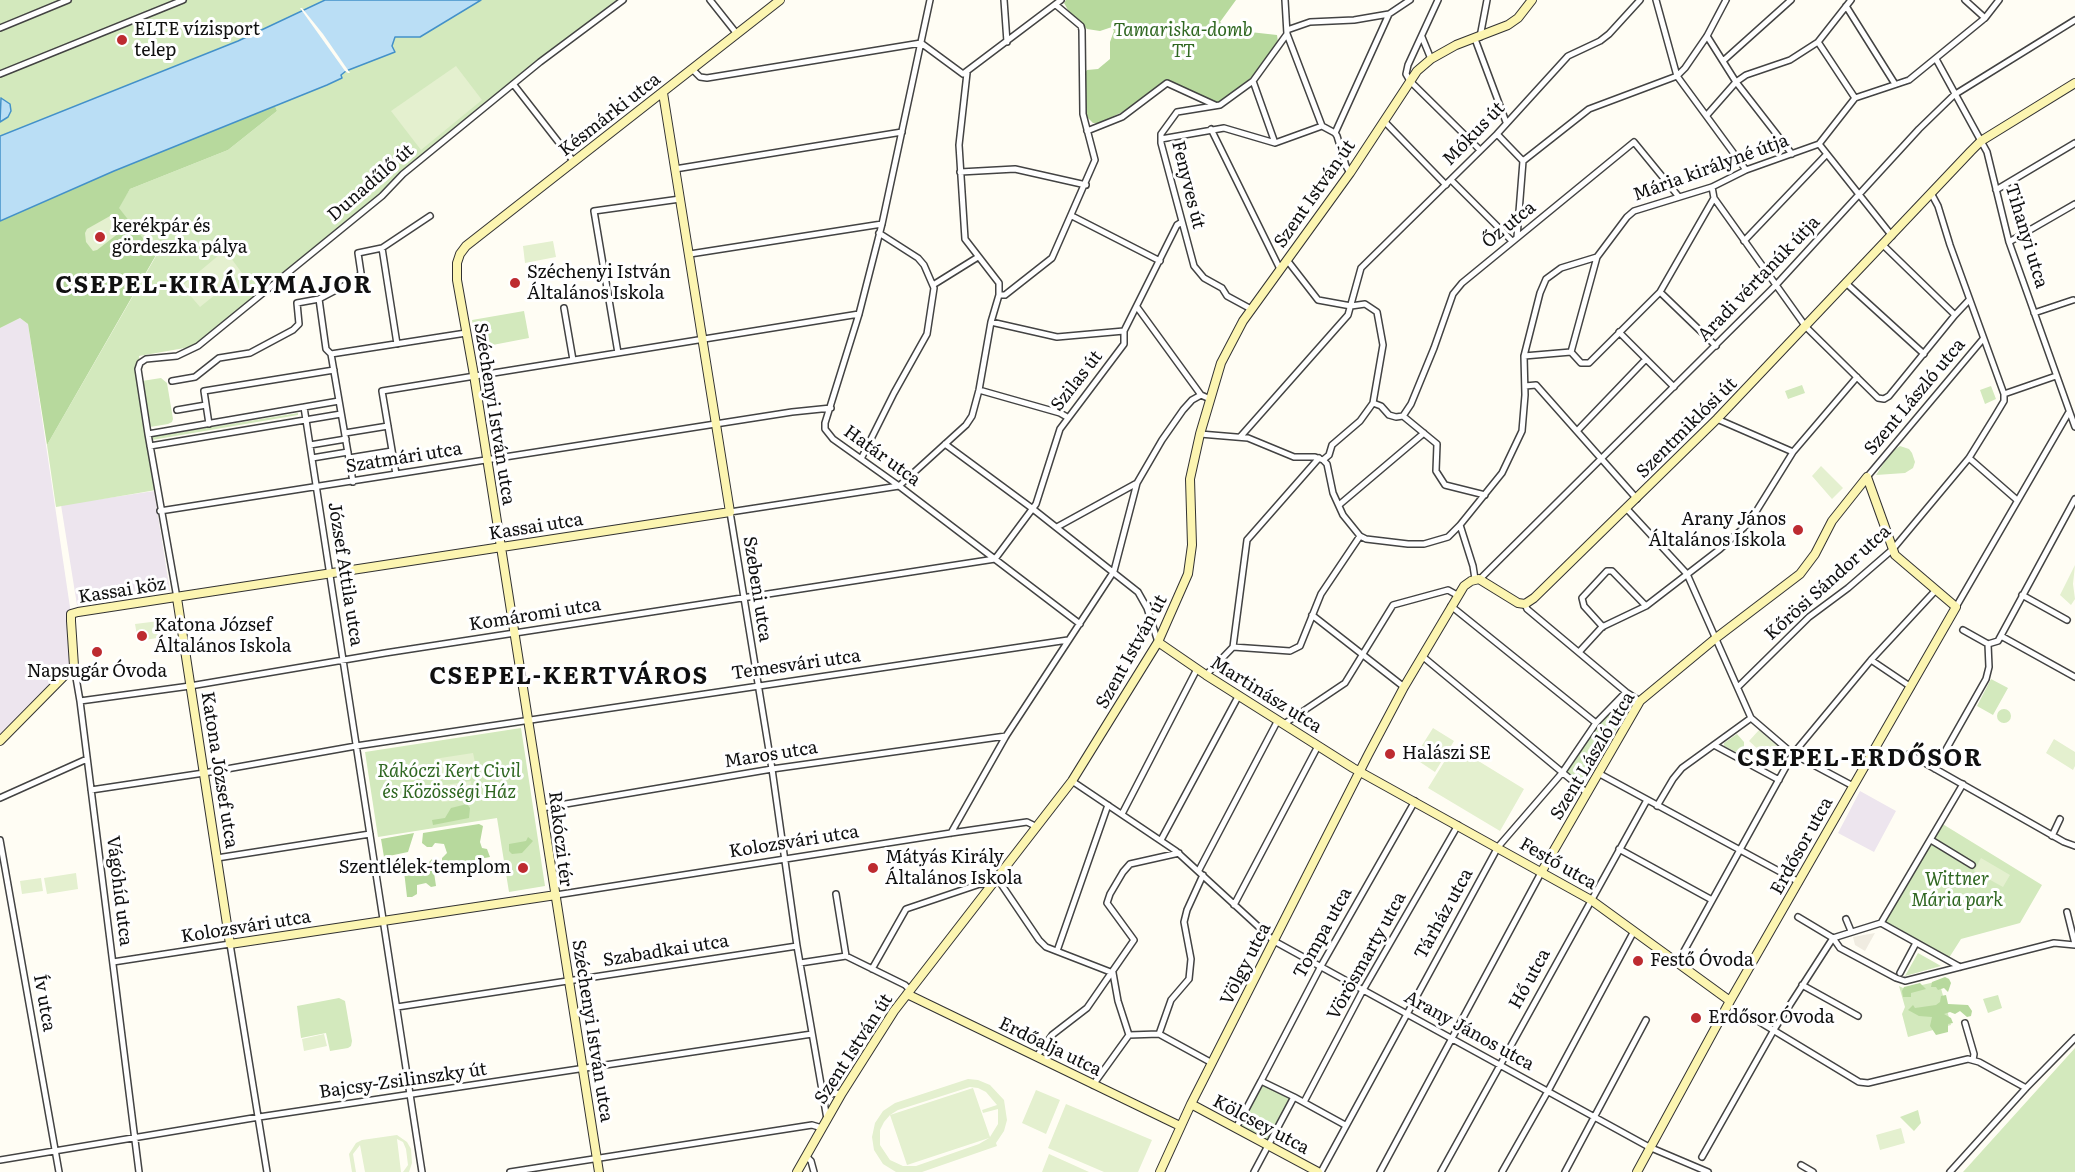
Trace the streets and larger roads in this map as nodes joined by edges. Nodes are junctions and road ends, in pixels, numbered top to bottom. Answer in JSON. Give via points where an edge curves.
{"nodes":[{"id":1,"x":68,"y":0,"type":"edge"},
{"id":2,"x":183,"y":0,"type":"edge"},
{"id":3,"x":623,"y":0,"type":"edge"},
{"id":4,"x":710,"y":0,"type":"edge"},
{"id":5,"x":780,"y":0,"type":"edge"},
{"id":6,"x":930,"y":0,"type":"edge"},
{"id":7,"x":1004,"y":0,"type":"edge"},
{"id":8,"x":1061,"y":0,"type":"edge"},
{"id":9,"x":1285,"y":0,"type":"edge"},
{"id":10,"x":1410,"y":0,"type":"edge"},
{"id":11,"x":1438,"y":0,"type":"edge"},
{"id":12,"x":1487,"y":0,"type":"edge"},
{"id":13,"x":1532,"y":0,"type":"edge"},
{"id":14,"x":1640,"y":0,"type":"edge"},
{"id":15,"x":1656,"y":0,"type":"edge"},
{"id":16,"x":1726,"y":0,"type":"edge"},
{"id":17,"x":1791,"y":0,"type":"edge"},
{"id":18,"x":1851,"y":0,"type":"edge"},
{"id":19,"x":1965,"y":0,"type":"edge"},
{"id":20,"x":1999,"y":0,"type":"edge"},
{"id":21,"x":1056,"y":5,"type":"junction"},
{"id":22,"x":1846,"y":6,"type":"junction"},
{"id":23,"x":1389,"y":14,"type":"junction"},
{"id":24,"x":1985,"y":18,"type":"junction"},
{"id":25,"x":2075,"y":20,"type":"edge"},
{"id":26,"x":0,"y":28,"type":"edge"},
{"id":27,"x":1287,"y":32,"type":"junction"},
{"id":28,"x":737,"y":34,"type":"junction"},
{"id":29,"x":1707,"y":36,"type":"junction"},
{"id":30,"x":1422,"y":37,"type":"junction"},
{"id":31,"x":1478,"y":38,"type":"junction"},
{"id":32,"x":1007,"y":42,"type":"junction"},
{"id":33,"x":1818,"y":42,"type":"junction"},
{"id":34,"x":921,"y":43,"type":"junction"},
{"id":35,"x":1431,"y":59,"type":"junction"},
{"id":36,"x":1936,"y":59,"type":"junction"},
{"id":37,"x":1723,"y":61,"type":"junction"},
{"id":38,"x":693,"y":69,"type":"junction"},
{"id":39,"x":967,"y":73,"type":"junction"},
{"id":40,"x":0,"y":74,"type":"edge"},
{"id":41,"x":1677,"y":76,"type":"junction"},
{"id":42,"x":1253,"y":81,"type":"junction"},
{"id":43,"x":1410,"y":81,"type":"junction"},
{"id":44,"x":1736,"y":82,"type":"junction"},
{"id":45,"x":2075,"y":83,"type":"edge"},
{"id":46,"x":1895,"y":84,"type":"junction"},
{"id":47,"x":514,"y":85,"type":"junction"},
{"id":48,"x":663,"y":93,"type":"junction"},
{"id":49,"x":1954,"y":95,"type":"junction"},
{"id":50,"x":1855,"y":98,"type":"junction"},
{"id":51,"x":1217,"y":106,"type":"junction"},
{"id":52,"x":1707,"y":115,"type":"junction"},
{"id":53,"x":1384,"y":122,"type":"junction"},
{"id":54,"x":1506,"y":122,"type":"junction"},
{"id":55,"x":1322,"y":126,"type":"junction"},
{"id":56,"x":1212,"y":129,"type":"junction"},
{"id":57,"x":1087,"y":131,"type":"junction"},
{"id":58,"x":902,"y":132,"type":"junction"},
{"id":59,"x":1335,"y":133,"type":"junction"},
{"id":60,"x":1497,"y":134,"type":"junction"},
{"id":61,"x":1161,"y":139,"type":"junction"},
{"id":62,"x":1981,"y":141,"type":"junction"},
{"id":63,"x":1275,"y":143,"type":"junction"},
{"id":64,"x":2075,"y":143,"type":"edge"},
{"id":65,"x":1819,"y":144,"type":"junction"},
{"id":66,"x":1480,"y":150,"type":"junction"},
{"id":67,"x":1792,"y":154,"type":"junction"},
{"id":68,"x":1826,"y":155,"type":"junction"},
{"id":69,"x":1523,"y":161,"type":"junction"},
{"id":70,"x":574,"y":162,"type":"junction"},
{"id":71,"x":675,"y":169,"type":"junction"},
{"id":72,"x":1746,"y":170,"type":"junction"},
{"id":73,"x":960,"y":172,"type":"junction"},
{"id":74,"x":1350,"y":173,"type":"junction"},
{"id":75,"x":1448,"y":182,"type":"junction"},
{"id":76,"x":1086,"y":185,"type":"junction"},
{"id":77,"x":1712,"y":187,"type":"junction"},
{"id":78,"x":1996,"y":190,"type":"junction"},
{"id":79,"x":1931,"y":193,"type":"junction"},
{"id":80,"x":1858,"y":195,"type":"junction"},
{"id":81,"x":1679,"y":197,"type":"junction"},
{"id":82,"x":680,"y":198,"type":"junction"},
{"id":83,"x":1714,"y":198,"type":"junction"},
{"id":84,"x":2075,"y":204,"type":"edge"},
{"id":85,"x":429,"y":216,"type":"dead end"},
{"id":86,"x":1072,"y":216,"type":"junction"},
{"id":87,"x":1182,"y":222,"type":"junction"},
{"id":88,"x":882,"y":224,"type":"junction"},
{"id":89,"x":879,"y":233,"type":"junction"},
{"id":90,"x":1892,"y":236,"type":"junction"},
{"id":91,"x":1515,"y":239,"type":"junction"},
{"id":92,"x":1744,"y":241,"type":"junction"},
{"id":93,"x":2009,"y":242,"type":"junction"},
{"id":94,"x":1883,"y":245,"type":"junction"},
{"id":95,"x":382,"y":248,"type":"junction"},
{"id":96,"x":460,"y":254,"type":"joint"},
{"id":97,"x":690,"y":254,"type":"junction"},
{"id":98,"x":1597,"y":256,"type":"junction"},
{"id":99,"x":978,"y":257,"type":"junction"},
{"id":100,"x":1287,"y":260,"type":"junction"},
{"id":101,"x":1160,"y":261,"type":"junction"},
{"id":102,"x":1280,"y":269,"type":"junction"},
{"id":103,"x":1847,"y":284,"type":"junction"},
{"id":104,"x":933,"y":285,"type":"junction"},
{"id":105,"x":1776,"y":285,"type":"junction"},
{"id":106,"x":1660,"y":292,"type":"junction"},
{"id":107,"x":999,"y":295,"type":"junction"},
{"id":108,"x":319,"y":298,"type":"junction"},
{"id":109,"x":1970,"y":300,"type":"junction"},
{"id":110,"x":2073,"y":300,"type":"dead end"},
{"id":111,"x":1137,"y":306,"type":"junction"},
{"id":112,"x":1351,"y":306,"type":"junction"},
{"id":113,"x":564,"y":308,"type":"dead end"},
{"id":114,"x":1251,"y":309,"type":"junction"},
{"id":115,"x":2034,"y":313,"type":"junction"},
{"id":116,"x":859,"y":314,"type":"junction"},
{"id":117,"x":1955,"y":315,"type":"junction"},
{"id":118,"x":991,"y":322,"type":"junction"},
{"id":119,"x":1806,"y":327,"type":"junction"},
{"id":120,"x":1124,"y":331,"type":"junction"},
{"id":121,"x":1619,"y":332,"type":"junction"},
{"id":122,"x":466,"y":333,"type":"junction"},
{"id":123,"x":1983,"y":339,"type":"junction"},
{"id":124,"x":703,"y":340,"type":"junction"},
{"id":125,"x":397,"y":344,"type":"junction"},
{"id":126,"x":1716,"y":346,"type":"junction"},
{"id":127,"x":1571,"y":352,"type":"junction"},
{"id":128,"x":618,"y":353,"type":"junction"},
{"id":129,"x":331,"y":354,"type":"junction"},
{"id":130,"x":1924,"y":354,"type":"junction"},
{"id":131,"x":1524,"y":356,"type":"junction"},
{"id":132,"x":1646,"y":359,"type":"junction"},
{"id":133,"x":573,"y":360,"type":"junction"},
{"id":134,"x":334,"y":370,"type":"junction"},
{"id":135,"x":139,"y":374,"type":"joint"},
{"id":136,"x":474,"y":375,"type":"junction"},
{"id":137,"x":2056,"y":376,"type":"junction"},
{"id":138,"x":1857,"y":377,"type":"junction"},
{"id":139,"x":172,"y":381,"type":"dead end"},
{"id":140,"x":1525,"y":386,"type":"junction"},
{"id":141,"x":1674,"y":387,"type":"junction"},
{"id":142,"x":979,"y":390,"type":"junction"},
{"id":143,"x":2004,"y":394,"type":"junction"},
{"id":144,"x":1201,"y":395,"type":"junction"},
{"id":145,"x":1210,"y":399,"type":"junction"},
{"id":146,"x":339,"y":401,"type":"junction"},
{"id":147,"x":1373,"y":403,"type":"junction"},
{"id":148,"x":206,"y":405,"type":"junction"},
{"id":149,"x":304,"y":407,"type":"junction"},
{"id":150,"x":831,"y":408,"type":"junction"},
{"id":151,"x":177,"y":410,"type":"dead end"},
{"id":152,"x":2069,"y":412,"type":"junction"},
{"id":153,"x":341,"y":414,"type":"junction"},
{"id":154,"x":1403,"y":416,"type":"junction"},
{"id":155,"x":1067,"y":417,"type":"junction"},
{"id":156,"x":1717,"y":419,"type":"junction"},
{"id":157,"x":306,"y":420,"type":"junction"},
{"id":158,"x":209,"y":424,"type":"junction"},
{"id":159,"x":716,"y":424,"type":"junction"},
{"id":160,"x":388,"y":426,"type":"junction"},
{"id":161,"x":2075,"y":427,"type":"edge"},
{"id":162,"x":1577,"y":431,"type":"junction"},
{"id":163,"x":148,"y":434,"type":"junction"},
{"id":164,"x":1200,"y":434,"type":"junction"},
{"id":165,"x":1424,"y":434,"type":"junction"},
{"id":166,"x":345,"y":436,"type":"junction"},
{"id":167,"x":1241,"y":436,"type":"junction"},
{"id":168,"x":945,"y":444,"type":"junction"},
{"id":169,"x":310,"y":445,"type":"junction"},
{"id":170,"x":150,"y":446,"type":"junction"},
{"id":171,"x":392,"y":451,"type":"junction"},
{"id":172,"x":1793,"y":452,"type":"junction"},
{"id":173,"x":349,"y":455,"type":"junction"},
{"id":174,"x":312,"y":458,"type":"junction"},
{"id":175,"x":1969,"y":458,"type":"junction"},
{"id":176,"x":861,"y":459,"type":"junction"},
{"id":177,"x":1321,"y":459,"type":"junction"},
{"id":178,"x":487,"y":460,"type":"junction"},
{"id":179,"x":1600,"y":460,"type":"junction"},
{"id":180,"x":396,"y":474,"type":"junction"},
{"id":181,"x":1867,"y":477,"type":"junction"},
{"id":182,"x":353,"y":482,"type":"junction"},
{"id":183,"x":1137,"y":483,"type":"junction"},
{"id":184,"x":899,"y":486,"type":"junction"},
{"id":185,"x":1859,"y":486,"type":"junction"},
{"id":186,"x":317,"y":487,"type":"junction"},
{"id":187,"x":1485,"y":495,"type":"junction"},
{"id":188,"x":1637,"y":499,"type":"junction"},
{"id":189,"x":2075,"y":499,"type":"edge"},
{"id":190,"x":2017,"y":500,"type":"junction"},
{"id":191,"x":1876,"y":502,"type":"junction"},
{"id":192,"x":1339,"y":505,"type":"junction"},
{"id":193,"x":1033,"y":509,"type":"junction"},
{"id":194,"x":1627,"y":509,"type":"junction"},
{"id":195,"x":160,"y":511,"type":"junction"},
{"id":196,"x":729,"y":512,"type":"junction"},
{"id":197,"x":1460,"y":525,"type":"junction"},
{"id":198,"x":1057,"y":527,"type":"junction"},
{"id":199,"x":1360,"y":536,"type":"junction"},
{"id":200,"x":500,"y":548,"type":"junction"},
{"id":201,"x":1893,"y":549,"type":"junction"},
{"id":202,"x":995,"y":559,"type":"junction"},
{"id":203,"x":1114,"y":571,"type":"junction"},
{"id":204,"x":330,"y":574,"type":"junction"},
{"id":205,"x":1687,"y":574,"type":"junction"},
{"id":206,"x":1478,"y":579,"type":"junction"},
{"id":207,"x":1935,"y":591,"type":"junction"},
{"id":208,"x":1457,"y":595,"type":"junction"},
{"id":209,"x":2022,"y":596,"type":"junction"},
{"id":210,"x":177,"y":598,"type":"junction"},
{"id":211,"x":744,"y":598,"type":"junction"},
{"id":212,"x":1525,"y":604,"type":"junction"},
{"id":213,"x":1451,"y":606,"type":"junction"},
{"id":214,"x":1646,"y":606,"type":"junction"},
{"id":215,"x":1956,"y":607,"type":"junction"},
{"id":216,"x":71,"y":614,"type":"joint"},
{"id":217,"x":1312,"y":615,"type":"junction"},
{"id":218,"x":2067,"y":620,"type":"dead end"},
{"id":219,"x":1080,"y":624,"type":"junction"},
{"id":220,"x":1603,"y":627,"type":"junction"},
{"id":221,"x":1963,"y":630,"type":"dead end"},
{"id":222,"x":514,"y":633,"type":"junction"},
{"id":223,"x":2001,"y":636,"type":"junction"},
{"id":224,"x":1716,"y":638,"type":"junction"},
{"id":225,"x":1068,"y":640,"type":"junction"},
{"id":226,"x":1158,"y":642,"type":"junction"},
{"id":227,"x":1988,"y":644,"type":"junction"},
{"id":228,"x":1233,"y":647,"type":"junction"},
{"id":229,"x":1580,"y":651,"type":"junction"},
{"id":230,"x":1362,"y":654,"type":"junction"},
{"id":231,"x":1422,"y":656,"type":"junction"},
{"id":232,"x":343,"y":660,"type":"junction"},
{"id":233,"x":1871,"y":660,"type":"junction"},
{"id":234,"x":75,"y":666,"type":"junction"},
{"id":235,"x":1197,"y":669,"type":"junction"},
{"id":236,"x":1206,"y":675,"type":"junction"},
{"id":237,"x":2075,"y":678,"type":"edge"},
{"id":238,"x":190,"y":686,"type":"junction"},
{"id":239,"x":757,"y":686,"type":"junction"},
{"id":240,"x":1404,"y":687,"type":"junction"},
{"id":241,"x":1738,"y":687,"type":"junction"},
{"id":242,"x":1911,"y":687,"type":"junction"},
{"id":243,"x":1626,"y":692,"type":"junction"},
{"id":244,"x":1239,"y":695,"type":"junction"},
{"id":245,"x":81,"y":701,"type":"junction"},
{"id":246,"x":1640,"y":701,"type":"junction"},
{"id":247,"x":1751,"y":718,"type":"junction"},
{"id":248,"x":528,"y":721,"type":"junction"},
{"id":249,"x":1281,"y":722,"type":"junction"},
{"id":250,"x":1596,"y":723,"type":"junction"},
{"id":251,"x":1006,"y":736,"type":"junction"},
{"id":252,"x":0,"y":741,"type":"edge"},
{"id":253,"x":1714,"y":745,"type":"junction"},
{"id":254,"x":356,"y":746,"type":"junction"},
{"id":255,"x":1318,"y":746,"type":"junction"},
{"id":256,"x":1793,"y":754,"type":"junction"},
{"id":257,"x":1909,"y":754,"type":"dead end"},
{"id":258,"x":87,"y":759,"type":"junction"},
{"id":259,"x":772,"y":769,"type":"junction"},
{"id":260,"x":1935,"y":769,"type":"junction"},
{"id":261,"x":1360,"y":771,"type":"junction"},
{"id":262,"x":1562,"y":772,"type":"junction"},
{"id":263,"x":204,"y":773,"type":"junction"},
{"id":264,"x":1598,"y":773,"type":"junction"},
{"id":265,"x":1779,"y":780,"type":"junction"},
{"id":266,"x":1072,"y":781,"type":"junction"},
{"id":267,"x":1963,"y":784,"type":"junction"},
{"id":268,"x":1853,"y":786,"type":"junction"},
{"id":269,"x":91,"y":790,"type":"junction"},
{"id":270,"x":1586,"y":792,"type":"junction"},
{"id":271,"x":0,"y":798,"type":"edge"},
{"id":272,"x":1647,"y":800,"type":"junction"},
{"id":273,"x":1415,"y":801,"type":"junction"},
{"id":274,"x":1108,"y":805,"type":"junction"},
{"id":275,"x":1657,"y":806,"type":"junction"},
{"id":276,"x":542,"y":808,"type":"junction"},
{"id":277,"x":1122,"y":814,"type":"junction"},
{"id":278,"x":2060,"y":819,"type":"dead end"},
{"id":279,"x":1458,"y":825,"type":"junction"},
{"id":280,"x":1037,"y":827,"type":"junction"},
{"id":281,"x":951,"y":833,"type":"junction"},
{"id":282,"x":370,"y":834,"type":"junction"},
{"id":283,"x":2052,"y":836,"type":"junction"},
{"id":284,"x":0,"y":840,"type":"edge"},
{"id":285,"x":1161,"y":840,"type":"junction"},
{"id":286,"x":1931,"y":840,"type":"junction"},
{"id":287,"x":2075,"y":846,"type":"edge"},
{"id":288,"x":1498,"y":847,"type":"junction"},
{"id":289,"x":1619,"y":849,"type":"junction"},
{"id":290,"x":1739,"y":849,"type":"junction"},
{"id":291,"x":1179,"y":853,"type":"junction"},
{"id":292,"x":217,"y":858,"type":"junction"},
{"id":293,"x":785,"y":858,"type":"junction"},
{"id":294,"x":1972,"y":865,"type":"dead end"},
{"id":295,"x":1542,"y":871,"type":"junction"},
{"id":296,"x":1201,"y":873,"type":"junction"},
{"id":297,"x":994,"y":881,"type":"junction"},
{"id":298,"x":1799,"y":882,"type":"junction"},
{"id":299,"x":836,"y":894,"type":"dead end"},
{"id":300,"x":556,"y":895,"type":"junction"},
{"id":301,"x":1591,"y":900,"type":"junction"},
{"id":302,"x":1712,"y":900,"type":"junction"},
{"id":303,"x":1234,"y":905,"type":"junction"},
{"id":304,"x":2067,"y":912,"type":"dead end"},
{"id":305,"x":1798,"y":916,"type":"dead end"},
{"id":306,"x":1846,"y":919,"type":"dead end"},
{"id":307,"x":384,"y":921,"type":"junction"},
{"id":308,"x":1881,"y":923,"type":"junction"},
{"id":309,"x":1634,"y":931,"type":"junction"},
{"id":310,"x":1851,"y":931,"type":"junction"},
{"id":311,"x":1833,"y":938,"type":"junction"},
{"id":312,"x":1274,"y":941,"type":"junction"},
{"id":313,"x":1916,"y":943,"type":"junction"},
{"id":314,"x":230,"y":944,"type":"junction"},
{"id":315,"x":2075,"y":945,"type":"edge"},
{"id":316,"x":797,"y":946,"type":"junction"},
{"id":317,"x":1057,"y":951,"type":"junction"},
{"id":318,"x":846,"y":956,"type":"junction"},
{"id":319,"x":113,"y":962,"type":"junction"},
{"id":320,"x":1677,"y":962,"type":"junction"},
{"id":321,"x":800,"y":963,"type":"junction"},
{"id":322,"x":1321,"y":966,"type":"junction"},
{"id":323,"x":1960,"y":967,"type":"junction"},
{"id":324,"x":872,"y":969,"type":"junction"},
{"id":325,"x":1113,"y":973,"type":"junction"},
{"id":326,"x":1900,"y":973,"type":"dead end"},
{"id":327,"x":570,"y":982,"type":"junction"},
{"id":328,"x":1802,"y":985,"type":"junction"},
{"id":329,"x":1363,"y":990,"type":"junction"},
{"id":330,"x":909,"y":992,"type":"junction"},
{"id":331,"x":1730,"y":1001,"type":"junction"},
{"id":332,"x":397,"y":1006,"type":"junction"},
{"id":333,"x":1745,"y":1013,"type":"dead end"},
{"id":334,"x":1407,"y":1014,"type":"junction"},
{"id":335,"x":1858,"y":1016,"type":"dead end"},
{"id":336,"x":1646,"y":1020,"type":"dead end"},
{"id":337,"x":1965,"y":1023,"type":"dead end"},
{"id":338,"x":1773,"y":1032,"type":"junction"},
{"id":339,"x":812,"y":1034,"type":"junction"},
{"id":340,"x":1159,"y":1034,"type":"junction"},
{"id":341,"x":1130,"y":1035,"type":"junction"},
{"id":342,"x":2075,"y":1038,"type":"edge"},
{"id":343,"x":1451,"y":1039,"type":"junction"},
{"id":344,"x":1037,"y":1056,"type":"junction"},
{"id":345,"x":1973,"y":1060,"type":"junction"},
{"id":346,"x":1212,"y":1063,"type":"junction"},
{"id":347,"x":1500,"y":1064,"type":"junction"},
{"id":348,"x":583,"y":1069,"type":"junction"},
{"id":349,"x":1261,"y":1081,"type":"junction"},
{"id":350,"x":1093,"y":1085,"type":"junction"},
{"id":351,"x":2026,"y":1088,"type":"junction"},
{"id":352,"x":821,"y":1090,"type":"junction"},
{"id":353,"x":1548,"y":1092,"type":"junction"},
{"id":354,"x":842,"y":1093,"type":"junction"},
{"id":355,"x":411,"y":1095,"type":"junction"},
{"id":356,"x":1294,"y":1097,"type":"junction"},
{"id":357,"x":1304,"y":1102,"type":"junction"},
{"id":358,"x":1191,"y":1104,"type":"junction"},
{"id":359,"x":259,"y":1117,"type":"junction"},
{"id":360,"x":1594,"y":1117,"type":"junction"},
{"id":361,"x":827,"y":1120,"type":"junction"},
{"id":362,"x":1345,"y":1125,"type":"junction"},
{"id":363,"x":1180,"y":1126,"type":"junction"},
{"id":364,"x":1661,"y":1126,"type":"junction"},
{"id":365,"x":822,"y":1128,"type":"junction"},
{"id":366,"x":1236,"y":1128,"type":"junction"},
{"id":367,"x":134,"y":1139,"type":"junction"},
{"id":368,"x":1268,"y":1145,"type":"junction"},
{"id":369,"x":1649,"y":1147,"type":"junction"},
{"id":370,"x":55,"y":1151,"type":"junction"},
{"id":371,"x":1667,"y":1154,"type":"junction"},
{"id":372,"x":806,"y":1156,"type":"junction"},
{"id":373,"x":1702,"y":1157,"type":"dead end"},
{"id":374,"x":0,"y":1160,"type":"edge"},
{"id":375,"x":597,"y":1160,"type":"junction"},
{"id":376,"x":1801,"y":1165,"type":"dead end"},
{"id":377,"x":798,"y":1170,"type":"edge"},
{"id":378,"x":58,"y":1172,"type":"edge"},
{"id":379,"x":139,"y":1172,"type":"edge"},
{"id":380,"x":267,"y":1172,"type":"edge"},
{"id":381,"x":423,"y":1172,"type":"edge"},
{"id":382,"x":510,"y":1172,"type":"edge"},
{"id":383,"x":599,"y":1172,"type":"edge"},
{"id":384,"x":814,"y":1172,"type":"edge"},
{"id":385,"x":1160,"y":1172,"type":"edge"},
{"id":386,"x":1254,"y":1172,"type":"edge"},
{"id":387,"x":1317,"y":1172,"type":"edge"},
{"id":388,"x":1380,"y":1172,"type":"edge"},
{"id":389,"x":1441,"y":1172,"type":"edge"},
{"id":390,"x":1502,"y":1172,"type":"edge"},
{"id":391,"x":1565,"y":1172,"type":"edge"},
{"id":392,"x":1637,"y":1172,"type":"edge"},
{"id":393,"x":1708,"y":1172,"type":"edge"},
{"id":394,"x":1813,"y":1172,"type":"edge"},
{"id":395,"x":1950,"y":1172,"type":"edge"}],
"edges":[{"from":1,"to":26,"type":"street"},
{"from":2,"to":40,"type":"street"},
{"from":3,"to":47,"type":"street","name":"Dunadűlő út"},
{"from":4,"to":28,"type":"street"},
{"from":5,"to":28,"type":"street","name":"Késmárki utca"},
{"from":6,"to":34,"type":"street","name":"Határ utca"},
{"from":7,"to":32,"type":"street"},
{"from":8,"to":21,"type":"street"},
{"from":9,"to":27,"type":"street"},
{"from":10,"to":23,"type":"street"},
{"from":11,"to":30,"type":"street"},
{"from":12,"to":31,"type":"street"},
{"from":13,"to":31,"type":"street","name":"Szent István út","via":[[1518,18]]},
{"from":14,"to":54,"type":"street","name":"Mókus út","via":[[1600,41],[1568,56]]},
{"from":15,"to":41,"type":"street"},
{"from":16,"to":29,"type":"street"},
{"from":17,"to":37,"type":"street"},
{"from":18,"to":22,"type":"street"},
{"from":19,"to":24,"type":"street"},
{"from":20,"to":24,"type":"street"},
{"from":21,"to":32,"type":"street"},
{"from":21,"to":57,"type":"street","via":[[1082,30],[1083,114]]},
{"from":22,"to":33,"type":"street"},
{"from":22,"to":46,"type":"street"},
{"from":23,"to":27,"type":"street","via":[[1310,22]]},
{"from":23,"to":59,"type":"street"},
{"from":24,"to":36,"type":"street"},
{"from":25,"to":49,"type":"street","name":"Aradi vértanúk útja"},
{"from":27,"to":42,"type":"street","name":"Fenyves út"},
{"from":27,"to":55,"type":"street"},
{"from":28,"to":38,"type":"street","name":"Késmárki utca"},
{"from":29,"to":37,"type":"street"},
{"from":29,"to":41,"type":"street"},
{"from":30,"to":35,"type":"street"},
{"from":30,"to":43,"type":"street","via":[[1408,65],[1406,74]]},
{"from":31,"to":35,"type":"street","name":"Szent István út"},
{"from":31,"to":54,"type":"street"},
{"from":32,"to":39,"type":"street"},
{"from":33,"to":44,"type":"street","via":[[1790,60]]},
{"from":33,"to":50,"type":"street"},
{"from":34,"to":38,"type":"street","via":[[707,78]]},
{"from":34,"to":39,"type":"street","via":[[959,72]]},
{"from":34,"to":58,"type":"street","name":"Határ utca"},
{"from":35,"to":43,"type":"street","name":"Szent István út"},
{"from":36,"to":46,"type":"street","via":[[1909,80]]},
{"from":36,"to":49,"type":"street","name":"Tihanyi utca"},
{"from":37,"to":44,"type":"street"},
{"from":38,"to":48,"type":"street","name":"Késmárki utca"},
{"from":39,"to":73,"type":"street"},
{"from":41,"to":52,"type":"street"},
{"from":41,"to":69,"type":"street","via":[[1588,109]]},
{"from":42,"to":51,"type":"street","name":"Fenyves út"},
{"from":42,"to":63,"type":"street"},
{"from":43,"to":53,"type":"street","name":"Szent István út"},
{"from":43,"to":66,"type":"street"},
{"from":44,"to":52,"type":"street"},
{"from":44,"to":67,"type":"street"},
{"from":45,"to":62,"type":"street","name":"Szentmiklósi út"},
{"from":46,"to":50,"type":"street"},
{"from":47,"to":70,"type":"street"},
{"from":47,"to":135,"type":"street","name":"Dunadűlő út","via":[[198,346],[177,356],[143,360],[138,366]]},
{"from":48,"to":70,"type":"street","name":"Késmárki utca"},
{"from":48,"to":71,"type":"street","name":"Szebeni utca"},
{"from":49,"to":62,"type":"street","name":"Tihanyi utca"},
{"from":49,"to":80,"type":"street","name":"Aradi vértanúk útja"},
{"from":50,"to":65,"type":"street"},
{"from":51,"to":57,"type":"street","via":[[1167,83],[1122,117]]},
{"from":51,"to":61,"type":"street","name":"Fenyves út","via":[[1177,112]]},
{"from":52,"to":72,"type":"street"},
{"from":53,"to":74,"type":"street","name":"Szent István út"},
{"from":53,"to":75,"type":"street"},
{"from":54,"to":60,"type":"street","name":"Mókus út"},
{"from":55,"to":59,"type":"street"},
{"from":55,"to":63,"type":"street"},
{"from":56,"to":61,"type":"street"},
{"from":56,"to":63,"type":"street","via":[[1224,128]]},
{"from":56,"to":102,"type":"street"},
{"from":57,"to":76,"type":"street","via":[[1095,160]]},
{"from":58,"to":71,"type":"street"},
{"from":58,"to":88,"type":"street","name":"Határ utca"},
{"from":59,"to":74,"type":"street"},
{"from":60,"to":66,"type":"street","name":"Mókus út"},
{"from":60,"to":69,"type":"street"},
{"from":61,"to":87,"type":"street","name":"Fenyves út"},
{"from":62,"to":78,"type":"street","name":"Tihanyi utca"},
{"from":62,"to":79,"type":"street","name":"Szentmiklósi út"},
{"from":64,"to":78,"type":"street"},
{"from":65,"to":67,"type":"street","name":"Mária királyné útja"},
{"from":65,"to":68,"type":"street"},
{"from":66,"to":75,"type":"street","name":"Mókus út"},
{"from":67,"to":72,"type":"street","name":"Mária királyné útja"},
{"from":68,"to":80,"type":"street"},
{"from":68,"to":92,"type":"street"},
{"from":69,"to":91,"type":"street"},
{"from":70,"to":96,"type":"street","name":"Késmárki utca"},
{"from":71,"to":82,"type":"street","name":"Szebeni utca"},
{"from":72,"to":77,"type":"street","name":"Mária királyné útja"},
{"from":73,"to":76,"type":"street","via":[[1022,170]]},
{"from":73,"to":99,"type":"street","via":[[964,239]]},
{"from":74,"to":100,"type":"street","name":"Szent István út"},
{"from":75,"to":91,"type":"street"},
{"from":75,"to":112,"type":"street","name":"Mókus út","via":[[1361,268]]},
{"from":76,"to":86,"type":"street"},
{"from":77,"to":81,"type":"street","name":"Mária királyné útja"},
{"from":77,"to":83,"type":"street"},
{"from":78,"to":93,"type":"street","name":"Tihanyi utca"},
{"from":79,"to":90,"type":"street","name":"Szentmiklósi út"},
{"from":79,"to":109,"type":"street"},
{"from":80,"to":90,"type":"street"},
{"from":80,"to":105,"type":"street","name":"Aradi vértanúk útja"},
{"from":81,"to":91,"type":"street","name":"Őz utca","via":[[1634,142]]},
{"from":81,"to":98,"type":"street","name":"Mária királyné útja","via":[[1631,213]]},
{"from":82,"to":97,"type":"street","name":"Szebeni utca"},
{"from":82,"to":128,"type":"street","via":[[594,211]]},
{"from":83,"to":92,"type":"street"},
{"from":83,"to":106,"type":"street"},
{"from":84,"to":93,"type":"street"},
{"from":85,"to":95,"type":"street"},
{"from":86,"to":101,"type":"street"},
{"from":86,"to":107,"type":"street","via":[[1050,261],[1005,296]]},
{"from":87,"to":101,"type":"street","name":"Szilas út"},
{"from":87,"to":114,"type":"street","name":"Fenyves út","via":[[1194,266],[1227,296]]},
{"from":88,"to":89,"type":"street","name":"Határ utca"},
{"from":88,"to":97,"type":"street"},
{"from":89,"to":104,"type":"street","via":[[918,258]]},
{"from":89,"to":116,"type":"street","name":"Határ utca"},
{"from":90,"to":94,"type":"street","name":"Szentmiklósi út"},
{"from":91,"to":154,"type":"street","name":"Őz utca","via":[[1453,294]]},
{"from":92,"to":105,"type":"street"},
{"from":93,"to":115,"type":"street","name":"Tihanyi utca"},
{"from":94,"to":103,"type":"street","name":"Szentmiklósi út"},
{"from":94,"to":117,"type":"street"},
{"from":95,"to":108,"type":"street","via":[[358,253],[361,273],[357,279]]},
{"from":95,"to":125,"type":"street"},
{"from":96,"to":122,"type":"street","name":"Széchenyi István utca","via":[[456,269]]},
{"from":97,"to":124,"type":"street","name":"Szebeni utca"},
{"from":98,"to":127,"type":"street"},
{"from":98,"to":131,"type":"street","via":[[1561,268],[1546,279]]},
{"from":99,"to":104,"type":"street"},
{"from":99,"to":107,"type":"street","via":[[999,283]]},
{"from":100,"to":102,"type":"street","name":"Szent István út"},
{"from":100,"to":112,"type":"street","via":[[1318,300]]},
{"from":101,"to":111,"type":"street","name":"Szilas út"},
{"from":102,"to":114,"type":"street","name":"Szent István út"},
{"from":103,"to":119,"type":"street","name":"Szentmiklósi út"},
{"from":103,"to":130,"type":"street"},
{"from":104,"to":176,"type":"street","via":[[927,334]]},
{"from":105,"to":119,"type":"street"},
{"from":105,"to":126,"type":"street","name":"Aradi vértanúk útja"},
{"from":106,"to":121,"type":"street"},
{"from":106,"to":126,"type":"street"},
{"from":107,"to":118,"type":"street"},
{"from":108,"to":129,"type":"street","via":[[326,349]]},
{"from":108,"to":139,"type":"street","via":[[297,303],[299,324],[293,330],[250,353],[219,358],[195,377]]},
{"from":109,"to":117,"type":"street"},
{"from":109,"to":123,"type":"street"},
{"from":110,"to":115,"type":"street"},
{"from":111,"to":120,"type":"street","name":"Szilas út"},
{"from":111,"to":144,"type":"street"},
{"from":112,"to":147,"type":"street","via":[[1365,304],[1377,312],[1383,345]]},
{"from":112,"to":167,"type":"street","name":"Mókus út","via":[[1348,315]]},
{"from":113,"to":133,"type":"street"},
{"from":114,"to":145,"type":"street","name":"Szent István út","via":[[1229,346]]},
{"from":115,"to":137,"type":"street","name":"Tihanyi utca"},
{"from":116,"to":124,"type":"street"},
{"from":116,"to":150,"type":"street","name":"Határ utca"},
{"from":117,"to":130,"type":"street"},
{"from":118,"to":120,"type":"street","via":[[1057,337]]},
{"from":118,"to":142,"type":"street"},
{"from":119,"to":138,"type":"street"},
{"from":119,"to":156,"type":"street","name":"Szentmiklósi út"},
{"from":120,"to":155,"type":"street","name":"Szilas út","via":[[1124,344]]},
{"from":121,"to":127,"type":"street","via":[[1589,363],[1581,363]]},
{"from":121,"to":132,"type":"street"},
{"from":122,"to":125,"type":"street"},
{"from":122,"to":136,"type":"street","name":"Széchenyi István utca"},
{"from":123,"to":143,"type":"street"},
{"from":123,"to":181,"type":"street","name":"Szent László utca"},
{"from":124,"to":128,"type":"street"},
{"from":124,"to":159,"type":"street","name":"Szebeni utca"},
{"from":125,"to":129,"type":"street"},
{"from":126,"to":141,"type":"street","name":"Aradi vértanúk útja"},
{"from":127,"to":131,"type":"street"},
{"from":128,"to":133,"type":"street"},
{"from":129,"to":134,"type":"street"},
{"from":130,"to":138,"type":"street","via":[[1889,396],[1881,399]]},
{"from":131,"to":140,"type":"street"},
{"from":132,"to":141,"type":"street"},
{"from":132,"to":162,"type":"street"},
{"from":133,"to":136,"type":"street"},
{"from":134,"to":146,"type":"street"},
{"from":134,"to":148,"type":"street","via":[[204,391]]},
{"from":135,"to":163,"type":"street","name":"Katona József utca"},
{"from":136,"to":160,"type":"street","via":[[382,391]]},
{"from":136,"to":178,"type":"street","name":"Széchenyi István utca"},
{"from":137,"to":143,"type":"street"},
{"from":137,"to":152,"type":"street","name":"Tihanyi utca"},
{"from":138,"to":172,"type":"street"},
{"from":140,"to":162,"type":"street","via":[[1536,385]]},
{"from":140,"to":187,"type":"street","via":[[1522,431],[1502,472]]},
{"from":141,"to":179,"type":"street","name":"Aradi vértanúk útja"},
{"from":142,"to":155,"type":"street"},
{"from":142,"to":168,"type":"street","via":[[972,416]]},
{"from":143,"to":175,"type":"street","name":"Kőrösi Sándor utca","via":[[2004,401]]},
{"from":144,"to":145,"type":"street"},
{"from":144,"to":183,"type":"street","via":[[1183,410]]},
{"from":145,"to":164,"type":"street","name":"Szent István út"},
{"from":146,"to":149,"type":"street"},
{"from":146,"to":153,"type":"street"},
{"from":147,"to":154,"type":"street","via":[[1389,415]]},
{"from":147,"to":177,"type":"street","via":[[1360,421],[1332,445],[1329,455]]},
{"from":148,"to":151,"type":"street"},
{"from":148,"to":158,"type":"street"},
{"from":149,"to":157,"type":"street","name":"József Attila utca"},
{"from":149,"to":158,"type":"street"},
{"from":150,"to":159,"type":"street","name":"Szatmári utca"},
{"from":150,"to":176,"type":"street","name":"Határ utca","via":[[825,423],[828,435]]},
{"from":152,"to":161,"type":"street","name":"Tihanyi utca"},
{"from":152,"to":190,"type":"street","name":"Erdősor utca"},
{"from":153,"to":157,"type":"street"},
{"from":153,"to":166,"type":"street"},
{"from":154,"to":165,"type":"street"},
{"from":155,"to":193,"type":"street","name":"Szilas út"},
{"from":156,"to":172,"type":"street"},
{"from":156,"to":188,"type":"street","name":"Szentmiklósi út"},
{"from":157,"to":169,"type":"street","name":"József Attila utca"},
{"from":157,"to":170,"type":"street"},
{"from":158,"to":163,"type":"street"},
{"from":159,"to":178,"type":"street","name":"Szatmári utca"},
{"from":159,"to":196,"type":"street","name":"Szebeni utca"},
{"from":160,"to":166,"type":"street"},
{"from":160,"to":171,"type":"street"},
{"from":162,"to":179,"type":"street"},
{"from":163,"to":170,"type":"street","name":"Katona József utca"},
{"from":164,"to":167,"type":"street"},
{"from":164,"to":226,"type":"street","name":"Szent István út","via":[[1190,479],[1192,545],[1188,574]]},
{"from":165,"to":187,"type":"street","via":[[1437,444],[1436,471],[1445,485]]},
{"from":165,"to":192,"type":"street"},
{"from":166,"to":169,"type":"street"},
{"from":166,"to":173,"type":"street"},
{"from":167,"to":177,"type":"street","via":[[1294,457]]},
{"from":168,"to":184,"type":"street"},
{"from":168,"to":193,"type":"street"},
{"from":169,"to":174,"type":"street","name":"József Attila utca"},
{"from":170,"to":195,"type":"street","name":"Katona József utca"},
{"from":171,"to":173,"type":"street"},
{"from":171,"to":180,"type":"street"},
{"from":172,"to":205,"type":"street","via":[[1749,523]]},
{"from":173,"to":174,"type":"street"},
{"from":173,"to":182,"type":"street"},
{"from":174,"to":186,"type":"street","name":"József Attila utca"},
{"from":175,"to":190,"type":"street"},
{"from":175,"to":201,"type":"street","name":"Kőrösi Sándor utca"},
{"from":176,"to":184,"type":"street","name":"Határ utca"},
{"from":177,"to":192,"type":"street","via":[[1328,464]]},
{"from":177,"to":228,"type":"street","via":[[1247,540]]},
{"from":178,"to":180,"type":"street","name":"Szatmári utca"},
{"from":178,"to":200,"type":"street","name":"Széchenyi István utca"},
{"from":179,"to":188,"type":"street"},
{"from":179,"to":206,"type":"street","name":"Aradi vértanúk útja"},
{"from":180,"to":182,"type":"street","name":"Szatmári utca"},
{"from":181,"to":185,"type":"street","name":"Szent László utca"},
{"from":181,"to":191,"type":"street"},
{"from":182,"to":186,"type":"street","name":"Szatmári utca"},
{"from":183,"to":198,"type":"street"},
{"from":183,"to":203,"type":"street"},
{"from":184,"to":196,"type":"street","name":"Kassai utca"},
{"from":184,"to":202,"type":"street","name":"Határ utca"},
{"from":185,"to":191,"type":"street"},
{"from":185,"to":224,"type":"street","name":"Szent László utca","via":[[1800,574]]},
{"from":186,"to":195,"type":"street","name":"Szatmári utca"},
{"from":186,"to":204,"type":"street","name":"József Attila utca"},
{"from":187,"to":197,"type":"street"},
{"from":188,"to":194,"type":"street","name":"Szentmiklósi út"},
{"from":189,"to":209,"type":"street"},
{"from":190,"to":215,"type":"street","name":"Erdősor utca"},
{"from":191,"to":201,"type":"street"},
{"from":192,"to":199,"type":"street"},
{"from":193,"to":198,"type":"street"},
{"from":193,"to":202,"type":"street","name":"Szilas út"},
{"from":194,"to":205,"type":"street"},
{"from":194,"to":212,"type":"street","name":"Szentmiklósi út"},
{"from":195,"to":210,"type":"street","name":"Katona József utca"},
{"from":196,"to":200,"type":"street","name":"Kassai utca"},
{"from":196,"to":211,"type":"street","name":"Szebeni utca"},
{"from":197,"to":199,"type":"street","via":[[1448,537],[1424,544]]},
{"from":197,"to":206,"type":"street"},
{"from":198,"to":203,"type":"street"},
{"from":199,"to":217,"type":"street","via":[[1325,587]]},
{"from":200,"to":204,"type":"street","name":"Kassai utca"},
{"from":200,"to":222,"type":"street","name":"Széchenyi István utca"},
{"from":201,"to":207,"type":"street"},
{"from":201,"to":241,"type":"street","name":"Kőrösi Sándor utca","via":[[1809,617]]},
{"from":202,"to":211,"type":"street","name":"Komáromi utca"},
{"from":202,"to":219,"type":"street","name":"Határ utca"},
{"from":203,"to":219,"type":"street"},
{"from":203,"to":226,"type":"street","via":[[1138,592]]},
{"from":204,"to":210,"type":"street","name":"Kassai utca"},
{"from":204,"to":232,"type":"street","name":"József Attila utca"},
{"from":205,"to":214,"type":"street"},
{"from":205,"to":224,"type":"street"},
{"from":206,"to":208,"type":"street","via":[[1467,583]]},
{"from":206,"to":212,"type":"street"},
{"from":207,"to":215,"type":"street"},
{"from":207,"to":233,"type":"street"},
{"from":208,"to":213,"type":"street"},
{"from":208,"to":230,"type":"street","via":[[1448,590],[1393,605]]},
{"from":209,"to":218,"type":"street"},
{"from":209,"to":223,"type":"street"},
{"from":210,"to":216,"type":"street","name":"Kassai köz"},
{"from":210,"to":238,"type":"street","name":"Katona József utca"},
{"from":211,"to":222,"type":"street","name":"Komáromi utca"},
{"from":211,"to":239,"type":"street","name":"Szebeni utca"},
{"from":212,"to":229,"type":"street"},
{"from":213,"to":231,"type":"street"},
{"from":213,"to":250,"type":"street"},
{"from":214,"to":220,"type":"street"},
{"from":214,"to":220,"type":"street","via":[[1612,571],[1607,571],[1582,598],[1584,606]]},
{"from":215,"to":242,"type":"street","name":"Erdősor utca"},
{"from":216,"to":234,"type":"street","name":"Vágóhíd utca"},
{"from":217,"to":228,"type":"street","via":[[1296,649]]},
{"from":217,"to":230,"type":"street"},
{"from":219,"to":225,"type":"street"},
{"from":220,"to":229,"type":"street"},
{"from":221,"to":227,"type":"street"},
{"from":222,"to":232,"type":"street","name":"Komáromi utca"},
{"from":222,"to":248,"type":"street","name":"Széchenyi István utca"},
{"from":223,"to":227,"type":"street"},
{"from":223,"to":237,"type":"street"},
{"from":224,"to":241,"type":"street"},
{"from":224,"to":246,"type":"street","name":"Szent László utca"},
{"from":225,"to":239,"type":"street","name":"Temesvári utca"},
{"from":225,"to":251,"type":"street"},
{"from":226,"to":235,"type":"street","name":"Martinász utca"},
{"from":226,"to":266,"type":"street","name":"Szent István út"},
{"from":227,"to":260,"type":"street","via":[[1986,679]]},
{"from":228,"to":236,"type":"street"},
{"from":229,"to":243,"type":"street"},
{"from":230,"to":240,"type":"street"},
{"from":230,"to":249,"type":"street","via":[[1345,682]]},
{"from":231,"to":240,"type":"street"},
{"from":231,"to":262,"type":"street"},
{"from":232,"to":238,"type":"street","name":"Komáromi utca"},
{"from":232,"to":254,"type":"street","name":"József Attila utca"},
{"from":233,"to":242,"type":"street"},
{"from":233,"to":256,"type":"street"},
{"from":234,"to":245,"type":"street","name":"Vágóhíd utca"},
{"from":234,"to":252,"type":"street"},
{"from":235,"to":236,"type":"street","name":"Martinász utca"},
{"from":235,"to":277,"type":"street"},
{"from":236,"to":244,"type":"street","name":"Martinász utca"},
{"from":238,"to":245,"type":"street","name":"Komáromi utca"},
{"from":238,"to":263,"type":"street","name":"Katona József utca"},
{"from":239,"to":248,"type":"street","name":"Temesvári utca"},
{"from":239,"to":259,"type":"street","name":"Szebeni utca"},
{"from":240,"to":261,"type":"street"},
{"from":241,"to":247,"type":"street"},
{"from":242,"to":268,"type":"street","name":"Erdősor utca"},
{"from":243,"to":246,"type":"street"},
{"from":243,"to":250,"type":"street","name":"Tárház utca"},
{"from":244,"to":249,"type":"street","name":"Martinász utca"},
{"from":244,"to":285,"type":"street"},
{"from":245,"to":258,"type":"street","name":"Vágóhíd utca"},
{"from":246,"to":264,"type":"street","name":"Szent László utca"},
{"from":247,"to":253,"type":"street"},
{"from":247,"to":256,"type":"street"},
{"from":248,"to":254,"type":"street"},
{"from":248,"to":276,"type":"street","name":"Rákóczi tér"},
{"from":249,"to":255,"type":"street","name":"Martinász utca"},
{"from":249,"to":296,"type":"street"},
{"from":250,"to":262,"type":"street","name":"Tárház utca"},
{"from":251,"to":259,"type":"street","name":"Maros utca"},
{"from":251,"to":281,"type":"street"},
{"from":253,"to":265,"type":"street"},
{"from":253,"to":275,"type":"street","via":[[1682,768]]},
{"from":254,"to":263,"type":"street"},
{"from":254,"to":282,"type":"street"},
{"from":255,"to":261,"type":"street","name":"Martinász utca"},
{"from":255,"to":303,"type":"street"},
{"from":256,"to":265,"type":"street"},
{"from":256,"to":268,"type":"street"},
{"from":257,"to":260,"type":"street"},
{"from":258,"to":269,"type":"street","name":"Vágóhíd utca"},
{"from":258,"to":271,"type":"street"},
{"from":259,"to":276,"type":"street","name":"Maros utca"},
{"from":259,"to":293,"type":"street","name":"Szebeni utca"},
{"from":260,"to":267,"type":"street"},
{"from":261,"to":273,"type":"street","name":"Festő utca"},
{"from":261,"to":312,"type":"street","name":"Völgy utca"},
{"from":262,"to":270,"type":"street"},
{"from":262,"to":288,"type":"street","name":"Tárház utca"},
{"from":263,"to":269,"type":"street"},
{"from":263,"to":292,"type":"street","name":"Katona József utca"},
{"from":264,"to":270,"type":"street","name":"Szent László utca"},
{"from":264,"to":272,"type":"street"},
{"from":265,"to":290,"type":"street"},
{"from":266,"to":274,"type":"street","name":"Arany János utca"},
{"from":266,"to":280,"type":"street","name":"Szent István út"},
{"from":267,"to":283,"type":"street"},
{"from":267,"to":286,"type":"street"},
{"from":268,"to":298,"type":"street","name":"Erdősor utca"},
{"from":269,"to":319,"type":"street","name":"Vágóhíd utca"},
{"from":270,"to":295,"type":"street","name":"Szent László utca"},
{"from":272,"to":275,"type":"street"},
{"from":272,"to":289,"type":"street","name":"Hő utca"},
{"from":273,"to":279,"type":"street","name":"Festő utca"},
{"from":273,"to":322,"type":"street","name":"Tompa utca"},
{"from":274,"to":277,"type":"street","name":"Arany János utca"},
{"from":274,"to":317,"type":"street"},
{"from":275,"to":290,"type":"street"},
{"from":276,"to":300,"type":"street","name":"Rákóczi tér"},
{"from":277,"to":285,"type":"street","name":"Arany János utca"},
{"from":278,"to":283,"type":"street"},
{"from":279,"to":288,"type":"street","name":"Festő utca"},
{"from":279,"to":329,"type":"street","name":"Vörösmarty utca"},
{"from":280,"to":281,"type":"street","name":"Kolozsvári utca","via":[[1027,822]]},
{"from":280,"to":297,"type":"street","name":"Szent István út"},
{"from":281,"to":293,"type":"street","name":"Kolozsvári utca"},
{"from":282,"to":292,"type":"street"},
{"from":282,"to":307,"type":"street"},
{"from":283,"to":287,"type":"street"},
{"from":284,"to":370,"type":"street","name":"Ív utca"},
{"from":285,"to":291,"type":"street","name":"Arany János utca"},
{"from":286,"to":294,"type":"street"},
{"from":286,"to":308,"type":"street"},
{"from":288,"to":295,"type":"street","name":"Festő utca"},
{"from":288,"to":334,"type":"street","name":"Tárház utca"},
{"from":289,"to":301,"type":"street","name":"Hő utca"},
{"from":289,"to":302,"type":"street"},
{"from":290,"to":298,"type":"street"},
{"from":290,"to":302,"type":"street"},
{"from":291,"to":296,"type":"street","name":"Arany János utca"},
{"from":291,"to":325,"type":"street","via":[[1130,864],[1110,894],[1109,908],[1134,940]]},
{"from":292,"to":314,"type":"street","name":"Katona József utca"},
{"from":293,"to":300,"type":"street","name":"Kolozsvári utca"},
{"from":293,"to":316,"type":"street","name":"Szebeni utca"},
{"from":295,"to":301,"type":"street","name":"Festő utca"},
{"from":295,"to":343,"type":"street","name":"Szent László utca"},
{"from":296,"to":303,"type":"street","name":"Arany János utca"},
{"from":296,"to":340,"type":"street","via":[[1185,916],[1189,979],[1171,1000]]},
{"from":297,"to":317,"type":"street","via":[[1038,940]]},
{"from":297,"to":324,"type":"street","via":[[906,909]]},
{"from":297,"to":330,"type":"street","name":"Szent István út"},
{"from":298,"to":331,"type":"street","name":"Erdősor utca"},
{"from":299,"to":318,"type":"street"},
{"from":300,"to":307,"type":"street","name":"Rákóczi tér"},
{"from":300,"to":327,"type":"street","name":"Széchenyi István utca"},
{"from":301,"to":309,"type":"street","name":"Festő utca"},
{"from":301,"to":347,"type":"street","name":"Hő utca"},
{"from":302,"to":320,"type":"street"},
{"from":303,"to":312,"type":"street","name":"Arany János utca"},
{"from":304,"to":315,"type":"street"},
{"from":305,"to":311,"type":"street"},
{"from":306,"to":310,"type":"street"},
{"from":307,"to":314,"type":"street","name":"Kolozsvári utca"},
{"from":307,"to":332,"type":"street"},
{"from":308,"to":310,"type":"street"},
{"from":308,"to":313,"type":"street"},
{"from":309,"to":320,"type":"street","name":"Festő utca"},
{"from":309,"to":353,"type":"street"},
{"from":310,"to":311,"type":"street"},
{"from":311,"to":323,"type":"street","via":[[1840,948],[1900,980]]},
{"from":311,"to":328,"type":"street"},
{"from":312,"to":322,"type":"street","name":"Arany János utca"},
{"from":312,"to":346,"type":"street","name":"Völgy utca"},
{"from":313,"to":323,"type":"street"},
{"from":313,"to":326,"type":"street"},
{"from":314,"to":319,"type":"street","name":"Kolozsvári utca"},
{"from":314,"to":359,"type":"street","name":"Katona József utca"},
{"from":315,"to":323,"type":"street","via":[[2054,943]]},
{"from":316,"to":321,"type":"street","name":"Szebeni utca"},
{"from":316,"to":327,"type":"street","name":"Szabadkai utca"},
{"from":317,"to":325,"type":"street"},
{"from":318,"to":321,"type":"street"},
{"from":318,"to":324,"type":"street"},
{"from":319,"to":367,"type":"street","name":"Vágóhíd utca"},
{"from":320,"to":331,"type":"street","name":"Festő utca"},
{"from":321,"to":339,"type":"street","name":"Szebeni utca"},
{"from":322,"to":329,"type":"street","name":"Arany János utca"},
{"from":322,"to":349,"type":"street","name":"Tompa utca"},
{"from":324,"to":330,"type":"street","via":[[905,985]]},
{"from":325,"to":341,"type":"street"},
{"from":325,"to":344,"type":"street","via":[[1087,1008],[1052,1035]]},
{"from":327,"to":332,"type":"street","name":"Szabadkai utca"},
{"from":327,"to":348,"type":"street","name":"Széchenyi István utca"},
{"from":328,"to":335,"type":"street"},
{"from":328,"to":338,"type":"street"},
{"from":329,"to":334,"type":"street","name":"Arany János utca"},
{"from":329,"to":357,"type":"street","name":"Vörösmarty utca"},
{"from":330,"to":344,"type":"street","name":"Erdőalja utca"},
{"from":330,"to":354,"type":"street","name":"Szent István út"},
{"from":331,"to":364,"type":"street","name":"Erdősor utca"},
{"from":332,"to":355,"type":"street"},
{"from":333,"to":338,"type":"street"},
{"from":334,"to":343,"type":"street","name":"Arany János utca"},
{"from":334,"to":362,"type":"street","name":"Tárház utca"},
{"from":336,"to":360,"type":"street"},
{"from":337,"to":345,"type":"street"},
{"from":338,"to":345,"type":"street","via":[[1863,1083],[1962,1059]]},
{"from":338,"to":373,"type":"street"},
{"from":339,"to":348,"type":"street","name":"Bajcsy-Zsilinszky út"},
{"from":339,"to":352,"type":"street","name":"Szebeni utca"},
{"from":340,"to":341,"type":"street"},
{"from":340,"to":346,"type":"street"},
{"from":341,"to":350,"type":"street"},
{"from":342,"to":351,"type":"street"},
{"from":343,"to":347,"type":"street","name":"Arany János utca"},
{"from":343,"to":388,"type":"street","name":"Szent László utca"},
{"from":344,"to":350,"type":"street","name":"Erdőalja utca"},
{"from":345,"to":351,"type":"street"},
{"from":346,"to":358,"type":"street","name":"Völgy utca"},
{"from":347,"to":353,"type":"street","name":"Arany János utca"},
{"from":347,"to":389,"type":"street","name":"Hő utca"},
{"from":348,"to":355,"type":"street","name":"Bajcsy-Zsilinszky út"},
{"from":348,"to":375,"type":"street","name":"Széchenyi István utca"},
{"from":349,"to":356,"type":"street"},
{"from":349,"to":366,"type":"street","name":"Tompa utca"},
{"from":350,"to":363,"type":"street","name":"Erdőalja utca"},
{"from":351,"to":395,"type":"street"},
{"from":352,"to":354,"type":"street"},
{"from":352,"to":361,"type":"street","name":"Szebeni utca"},
{"from":353,"to":360,"type":"street","name":"Arany János utca"},
{"from":353,"to":390,"type":"street"},
{"from":354,"to":361,"type":"street","name":"Szent István út"},
{"from":355,"to":359,"type":"street","name":"Bajcsy-Zsilinszky út"},
{"from":355,"to":381,"type":"street"},
{"from":356,"to":357,"type":"street"},
{"from":356,"to":368,"type":"street"},
{"from":357,"to":362,"type":"street"},
{"from":358,"to":363,"type":"street","name":"Völgy utca"},
{"from":358,"to":366,"type":"street","name":"Kölcsey utca"},
{"from":359,"to":367,"type":"street","name":"Bajcsy-Zsilinszky út"},
{"from":359,"to":380,"type":"street","name":"Katona József utca"},
{"from":360,"to":369,"type":"street","name":"Arany János utca"},
{"from":360,"to":391,"type":"street"},
{"from":361,"to":365,"type":"street","name":"Szent István út"},
{"from":362,"to":387,"type":"street","name":"Tárház utca"},
{"from":363,"to":385,"type":"street","name":"Völgy utca"},
{"from":364,"to":369,"type":"street","name":"Erdősor utca"},
{"from":364,"to":371,"type":"street","via":[[1658,1142]]},
{"from":365,"to":372,"type":"street","name":"Szent István út"},
{"from":365,"to":375,"type":"street","via":[[812,1125]]},
{"from":366,"to":368,"type":"street","name":"Kölcsey utca"},
{"from":367,"to":370,"type":"street","name":"Bajcsy-Zsilinszky út"},
{"from":367,"to":379,"type":"street","name":"Vágóhíd utca"},
{"from":368,"to":386,"type":"street"},
{"from":368,"to":387,"type":"street","name":"Kölcsey utca"},
{"from":369,"to":371,"type":"street","name":"Arany János utca"},
{"from":369,"to":392,"type":"street","name":"Erdősor utca"},
{"from":370,"to":374,"type":"street","name":"Bajcsy-Zsilinszky út"},
{"from":370,"to":378,"type":"street","name":"Ív utca"},
{"from":371,"to":393,"type":"street","name":"Arany János utca"},
{"from":372,"to":377,"type":"street","name":"Szent István út"},
{"from":372,"to":384,"type":"street"},
{"from":375,"to":382,"type":"street"},
{"from":375,"to":383,"type":"street","name":"Széchenyi István utca"},
{"from":376,"to":394,"type":"street"},
{"from":377,"to":384,"type":"street","via":[[803,1166]]}]}
